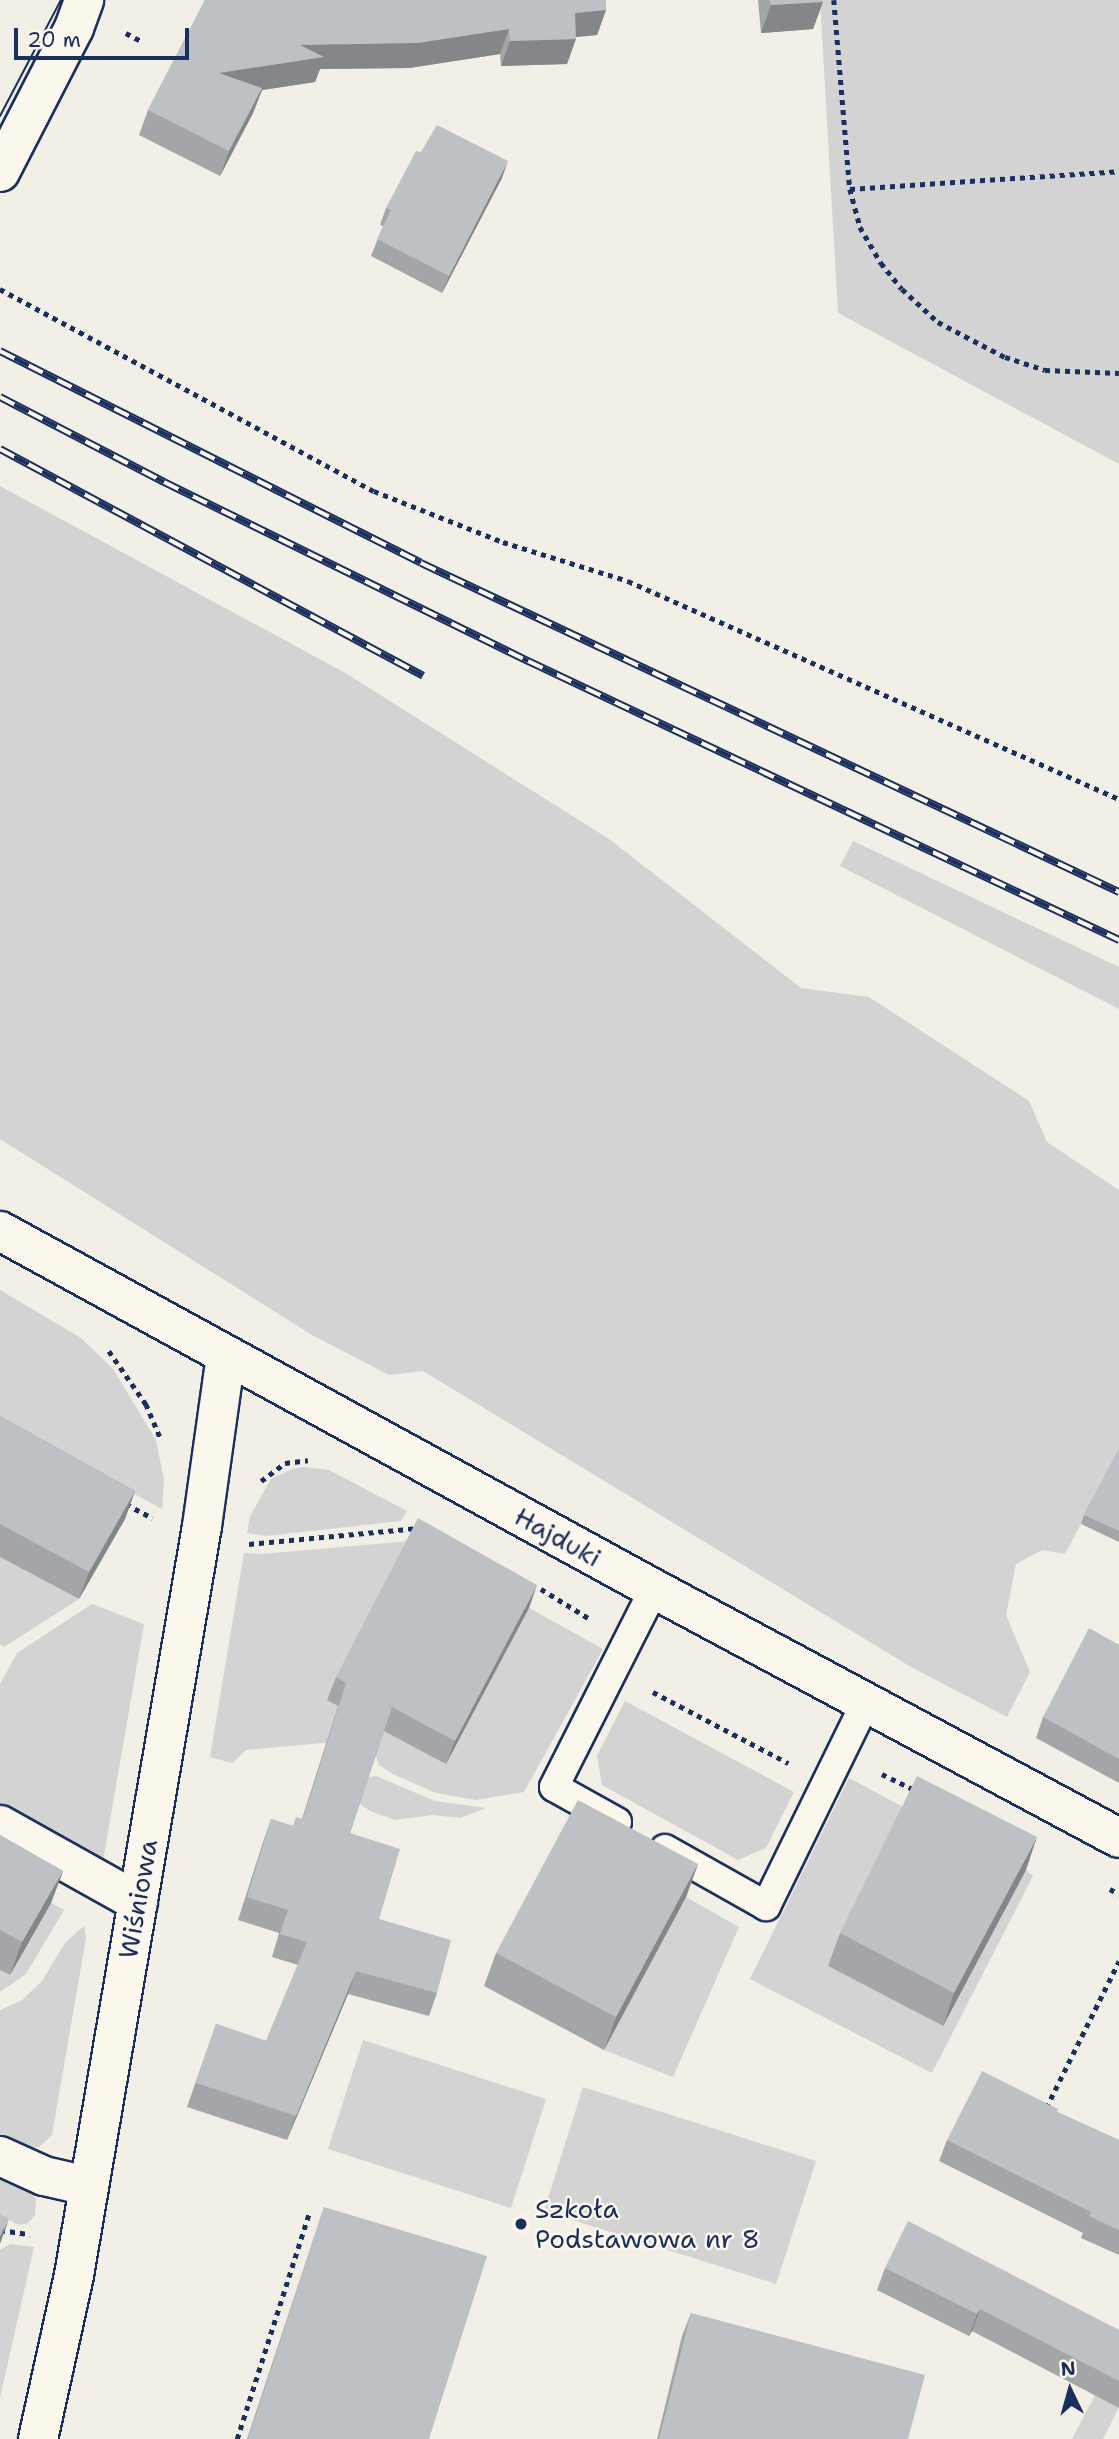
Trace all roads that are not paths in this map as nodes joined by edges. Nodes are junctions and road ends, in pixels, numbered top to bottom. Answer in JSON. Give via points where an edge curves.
{"nodes":[{"id":1,"x":84,"y":0,"type":"edge"},
{"id":2,"x":0,"y":172,"type":"edge"},
{"id":3,"x":0,"y":1231,"type":"edge"},
{"id":4,"x":226,"y":1356,"type":"junction"},
{"id":5,"x":654,"y":1589,"type":"junction"},
{"id":6,"x":866,"y":1702,"type":"junction"},
{"id":7,"x":0,"y":1825,"type":"edge"},
{"id":8,"x":1119,"y":1838,"type":"edge"},
{"id":9,"x":138,"y":1902,"type":"junction"},
{"id":10,"x":0,"y":2156,"type":"edge"},
{"id":11,"x":88,"y":2186,"type":"junction"},
{"id":12,"x":38,"y":2439,"type":"edge"}],
"edges":[{"from":1,"to":2,"type":"street"},
{"from":3,"to":4,"type":"street","name":"Hajduki"},
{"from":4,"to":5,"type":"street","name":"Hajduki"},
{"from":4,"to":9,"type":"street","name":"Wiśniowa"},
{"from":5,"to":6,"type":"street","name":"Hajduki"},
{"from":5,"to":6,"type":"lane","via":[[554,1787],[766,1906]]},
{"from":6,"to":8,"type":"street","name":"Hajduki"},
{"from":7,"to":9,"type":"street"},
{"from":9,"to":11,"type":"street","name":"Wiśniowa"},
{"from":10,"to":11,"type":"street","via":[[44,2175]]},
{"from":11,"to":12,"type":"street","name":"Wiśniowa","via":[[74,2275]]}]}
